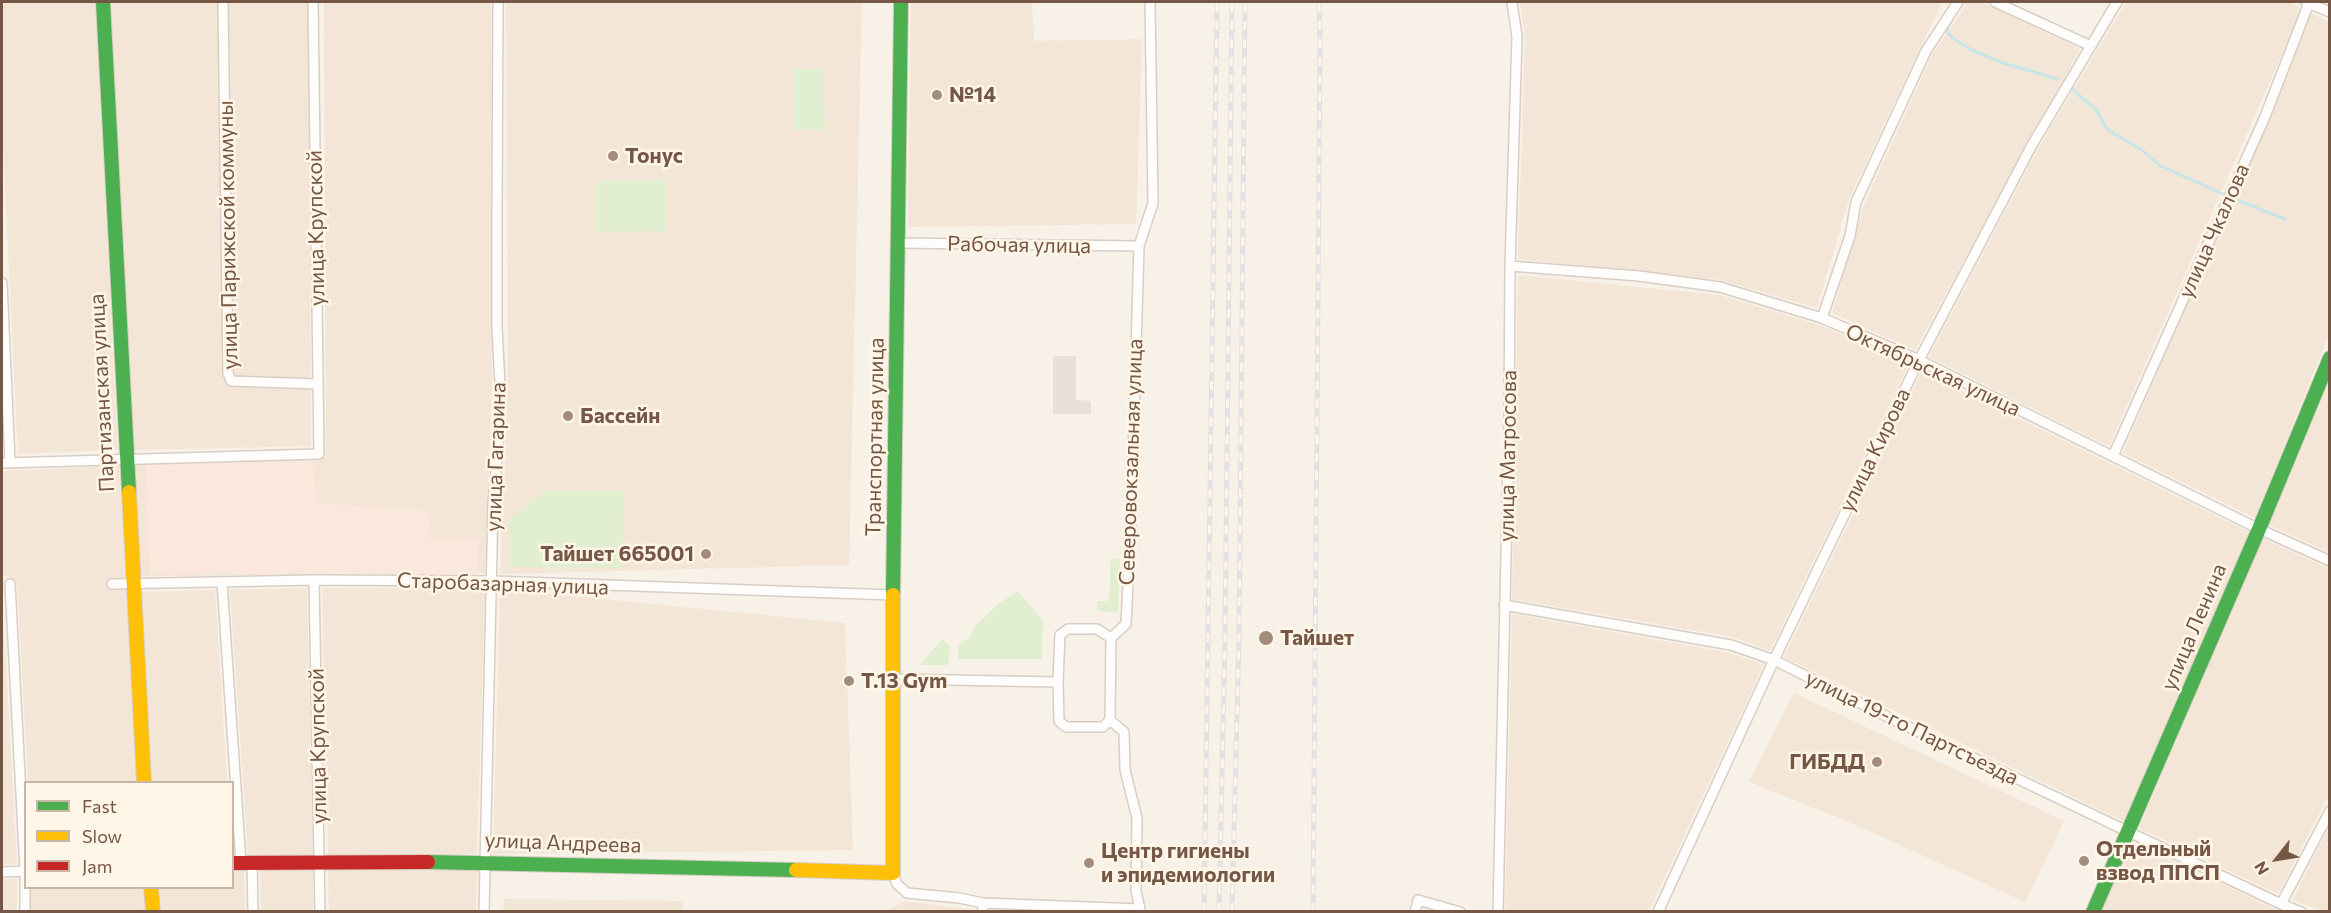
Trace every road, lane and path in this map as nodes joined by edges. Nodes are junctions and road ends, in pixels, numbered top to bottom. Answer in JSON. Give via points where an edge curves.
{"nodes":[{"id":1,"x":103,"y":2,"type":"edge"},
{"id":2,"x":223,"y":2,"type":"edge"},
{"id":3,"x":313,"y":2,"type":"edge"},
{"id":4,"x":498,"y":2,"type":"edge"},
{"id":5,"x":901,"y":2,"type":"edge"},
{"id":6,"x":1150,"y":2,"type":"edge"},
{"id":7,"x":1512,"y":2,"type":"edge"},
{"id":8,"x":1958,"y":2,"type":"edge"},
{"id":9,"x":1995,"y":2,"type":"edge"},
{"id":10,"x":2117,"y":2,"type":"edge"},
{"id":11,"x":2308,"y":2,"type":"edge"},
{"id":12,"x":2321,"y":4,"type":"edge"},
{"id":13,"x":2330,"y":12,"type":"edge"},
{"id":14,"x":2091,"y":46,"type":"junction"},
{"id":15,"x":898,"y":243,"type":"junction"},
{"id":16,"x":1139,"y":246,"type":"junction"},
{"id":17,"x":1510,"y":266,"type":"junction"},
{"id":18,"x":2,"y":283,"type":"edge"},
{"id":19,"x":1822,"y":318,"type":"junction"},
{"id":20,"x":2330,"y":358,"type":"edge"},
{"id":21,"x":1919,"y":360,"type":"junction"},
{"id":22,"x":318,"y":384,"type":"junction"},
{"id":23,"x":2113,"y":456,"type":"junction"},
{"id":24,"x":126,"y":458,"type":"junction"},
{"id":25,"x":6,"y":463,"type":"edge"},
{"id":26,"x":2259,"y":528,"type":"junction"},
{"id":27,"x":2330,"y":561,"type":"edge"},
{"id":28,"x":314,"y":580,"type":"junction"},
{"id":29,"x":492,"y":581,"type":"junction"},
{"id":30,"x":222,"y":582,"type":"junction"},
{"id":31,"x":10,"y":584,"type":"dead end"},
{"id":32,"x":112,"y":584,"type":"dead end"},
{"id":33,"x":132,"y":584,"type":"junction"},
{"id":34,"x":893,"y":595,"type":"junction"},
{"id":35,"x":1504,"y":605,"type":"junction"},
{"id":36,"x":1111,"y":638,"type":"junction"},
{"id":37,"x":1774,"y":660,"type":"junction"},
{"id":38,"x":894,"y":679,"type":"junction"},
{"id":39,"x":1058,"y":682,"type":"junction"},
{"id":40,"x":1110,"y":720,"type":"junction"},
{"id":41,"x":144,"y":781,"type":"edge"},
{"id":42,"x":2330,"y":812,"type":"edge"},
{"id":43,"x":2129,"y":832,"type":"junction"},
{"id":44,"x":24,"y":852,"type":"edge"},
{"id":45,"x":485,"y":862,"type":"junction"},
{"id":46,"x":242,"y":863,"type":"edge"},
{"id":47,"x":321,"y":863,"type":"junction"},
{"id":48,"x":24,"y":871,"type":"edge"},
{"id":49,"x":2,"y":872,"type":"edge"},
{"id":50,"x":893,"y":873,"type":"junction"},
{"id":51,"x":25,"y":889,"type":"edge"},
{"id":52,"x":151,"y":889,"type":"edge"},
{"id":53,"x":2277,"y":902,"type":"junction"},
{"id":54,"x":983,"y":908,"type":"edge"},
{"id":55,"x":1141,"y":910,"type":"edge"},
{"id":56,"x":25,"y":912,"type":"edge"},
{"id":57,"x":153,"y":912,"type":"edge"},
{"id":58,"x":253,"y":912,"type":"edge"},
{"id":59,"x":320,"y":912,"type":"edge"},
{"id":60,"x":484,"y":912,"type":"edge"},
{"id":61,"x":1415,"y":912,"type":"edge"},
{"id":62,"x":1460,"y":912,"type":"edge"},
{"id":63,"x":1498,"y":912,"type":"edge"},
{"id":64,"x":1658,"y":912,"type":"edge"},
{"id":65,"x":2093,"y":912,"type":"edge"},
{"id":66,"x":2269,"y":912,"type":"edge"},
{"id":67,"x":2301,"y":912,"type":"edge"}],
"edges":[{"from":1,"to":24,"type":"street","name":"Партизанская улица"},
{"from":2,"to":22,"type":"street","name":"улица Парижской коммуны","via":[[228,373],[231,381]]},
{"from":3,"to":22,"type":"street","name":"улица Крупской"},
{"from":4,"to":29,"type":"street","name":"улица Гагарина","via":[[500,384]]},
{"from":5,"to":15,"type":"street","name":"Транспортная улица"},
{"from":6,"to":16,"type":"street","name":"Северовокзальная улица","via":[[1153,204]]},
{"from":7,"to":17,"type":"street","name":"улица Матросова","via":[[1517,37]]},
{"from":8,"to":19,"type":"street","via":[[1926,51],[1856,202],[1850,236]]},
{"from":9,"to":14,"type":"street"},
{"from":10,"to":14,"type":"street","name":"улица Кирова"},
{"from":11,"to":12,"type":"street"},
{"from":11,"to":23,"type":"street","name":"улица Чкалова","via":[[2264,119]]},
{"from":12,"to":13,"type":"street"},
{"from":14,"to":21,"type":"street","name":"улица Кирова","via":[[2032,145]]},
{"from":15,"to":16,"type":"street","name":"Рабочая улица"},
{"from":15,"to":34,"type":"street","name":"Транспортная улица"},
{"from":16,"to":36,"type":"street","name":"Северовокзальная улица","via":[[1126,624]]},
{"from":17,"to":19,"type":"street","name":"Октябрьская улица","via":[[1720,287]]},
{"from":17,"to":35,"type":"street","name":"улица Матросова"},
{"from":18,"to":25,"type":"street"},
{"from":19,"to":21,"type":"street","name":"Октябрьская улица"},
{"from":20,"to":26,"type":"street","name":"улица Ленина"},
{"from":21,"to":23,"type":"street","name":"Октябрьская улица"},
{"from":21,"to":37,"type":"street","name":"улица Кирова"},
{"from":22,"to":24,"type":"street","name":"улица Крупской","via":[[319,454]]},
{"from":23,"to":26,"type":"street","name":"Октябрьская улица"},
{"from":24,"to":25,"type":"street"},
{"from":24,"to":33,"type":"street","name":"Партизанская улица"},
{"from":26,"to":27,"type":"street","name":"Октябрьская улица"},
{"from":26,"to":43,"type":"street","name":"улица Ленина"},
{"from":28,"to":29,"type":"street","name":"Старобазарная улица"},
{"from":28,"to":30,"type":"street","name":"Старобазарная улица"},
{"from":28,"to":47,"type":"street","name":"улица Крупской"},
{"from":29,"to":34,"type":"street","name":"Старобазарная улица"},
{"from":29,"to":45,"type":"street","name":"улица Гагарина"},
{"from":30,"to":33,"type":"street","name":"Старобазарная улица"},
{"from":30,"to":46,"type":"street"},
{"from":31,"to":44,"type":"street"},
{"from":32,"to":33,"type":"street","name":"Старобазарная улица"},
{"from":33,"to":41,"type":"street","name":"Партизанская улица"},
{"from":34,"to":38,"type":"street","name":"Транспортная улица"},
{"from":35,"to":37,"type":"street","name":"улица 19-го Партсъезда","via":[[1731,645]]},
{"from":35,"to":63,"type":"street","name":"улица Матросова"},
{"from":36,"to":39,"type":"street","via":[[1098,629],[1068,629],[1060,635]]},
{"from":36,"to":40,"type":"street"},
{"from":37,"to":43,"type":"street","name":"улица 19-го Партсъезда"},
{"from":37,"to":64,"type":"street","name":"улица Кирова"},
{"from":38,"to":39,"type":"street"},
{"from":38,"to":50,"type":"street","name":"Транспортная улица"},
{"from":39,"to":40,"type":"street","via":[[1059,722],[1066,727],[1103,727]]},
{"from":40,"to":55,"type":"street","via":[[1124,732],[1125,770],[1137,818],[1136,891]]},
{"from":42,"to":53,"type":"street"},
{"from":43,"to":53,"type":"street","name":"улица 19-го Партсъезда"},
{"from":43,"to":65,"type":"street","name":"улица Ленина"},
{"from":45,"to":47,"type":"street","name":"улица Андреева"},
{"from":45,"to":50,"type":"street","name":"улица Андреева"},
{"from":45,"to":60,"type":"street","name":"улица Гагарина"},
{"from":46,"to":47,"type":"street","name":"улица Андреева"},
{"from":46,"to":58,"type":"street"},
{"from":47,"to":59,"type":"street","name":"улица Крупской"},
{"from":48,"to":49,"type":"street"},
{"from":50,"to":54,"type":"street","via":[[897,884],[907,893],[959,898]]},
{"from":51,"to":56,"type":"street"},
{"from":52,"to":57,"type":"street"},
{"from":53,"to":66,"type":"street"},
{"from":53,"to":67,"type":"street","name":"улица 19-го Партсъезда"},
{"from":54,"to":55,"type":"street"},
{"from":61,"to":62,"type":"street","via":[[1418,900]]}]}
